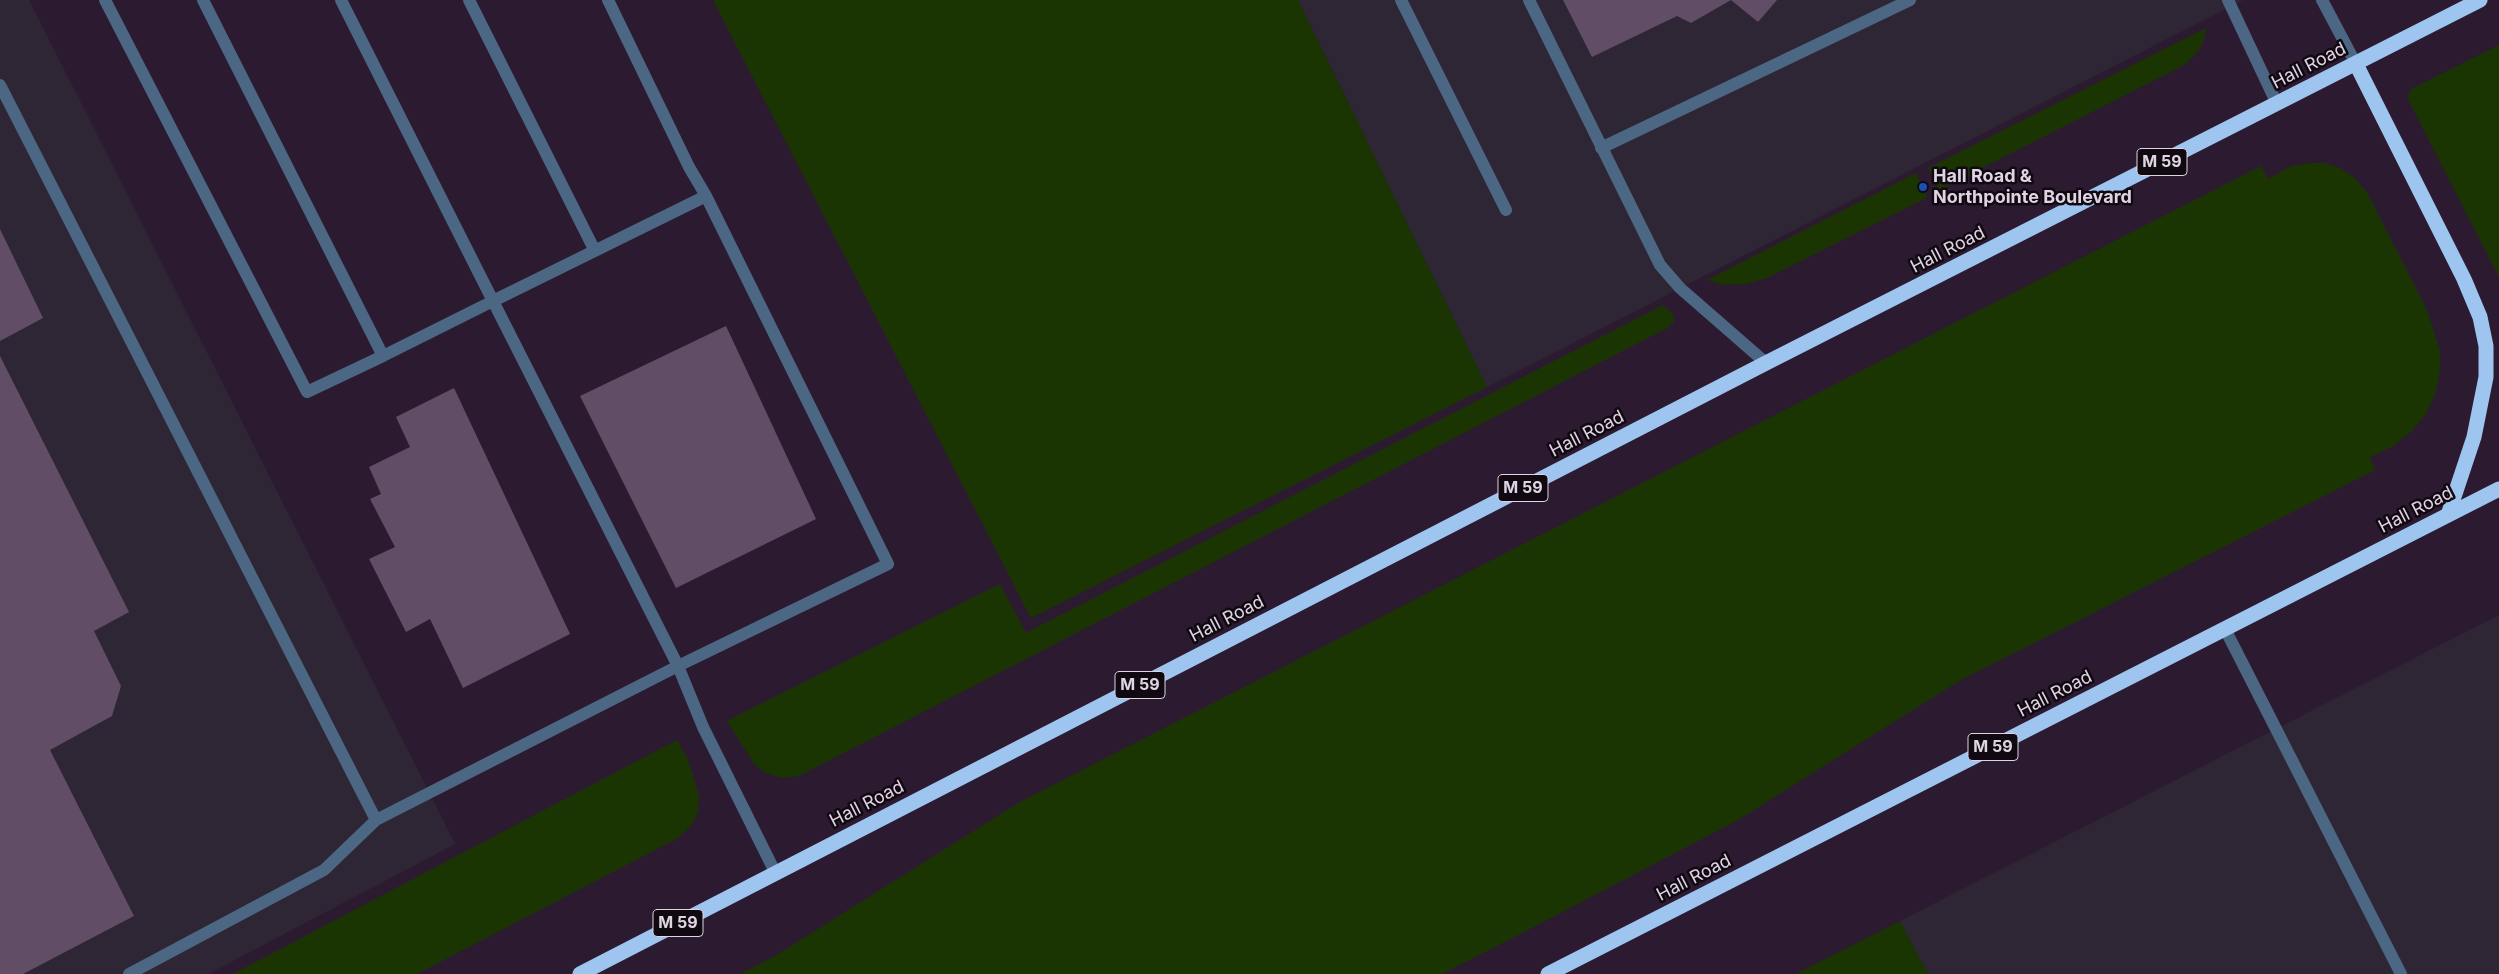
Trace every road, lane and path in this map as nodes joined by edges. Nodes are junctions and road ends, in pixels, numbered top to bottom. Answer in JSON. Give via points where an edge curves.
{"nodes":[{"id":1,"x":105,"y":0,"type":"edge"},
{"id":2,"x":203,"y":0,"type":"edge"},
{"id":3,"x":341,"y":0,"type":"edge"},
{"id":4,"x":470,"y":0,"type":"edge"},
{"id":5,"x":608,"y":0,"type":"edge"},
{"id":6,"x":1401,"y":0,"type":"edge"},
{"id":7,"x":1529,"y":0,"type":"edge"},
{"id":8,"x":1910,"y":0,"type":"edge"},
{"id":9,"x":2228,"y":0,"type":"edge"},
{"id":10,"x":2322,"y":0,"type":"edge"},
{"id":11,"x":2480,"y":0,"type":"edge"},
{"id":12,"x":2356,"y":64,"type":"junction"},
{"id":13,"x":0,"y":85,"type":"edge"},
{"id":14,"x":2277,"y":104,"type":"junction"},
{"id":15,"x":1601,"y":148,"type":"junction"},
{"id":16,"x":706,"y":196,"type":"junction"},
{"id":17,"x":1506,"y":210,"type":"dead end"},
{"id":18,"x":595,"y":251,"type":"junction"},
{"id":19,"x":493,"y":301,"type":"junction"},
{"id":20,"x":382,"y":356,"type":"junction"},
{"id":21,"x":1766,"y":363,"type":"junction"},
{"id":22,"x":2499,"y":489,"type":"edge"},
{"id":23,"x":2448,"y":515,"type":"junction"},
{"id":24,"x":2225,"y":629,"type":"junction"},
{"id":25,"x":678,"y":666,"type":"junction"},
{"id":26,"x":376,"y":820,"type":"junction"},
{"id":27,"x":775,"y":872,"type":"junction"},
{"id":28,"x":129,"y":974,"type":"edge"},
{"id":29,"x":580,"y":974,"type":"edge"},
{"id":30,"x":1548,"y":974,"type":"edge"},
{"id":31,"x":2401,"y":974,"type":"edge"}],
"edges":[{"from":1,"to":20,"type":"street","via":[[306,392]]},
{"from":2,"to":20,"type":"street"},
{"from":3,"to":19,"type":"street"},
{"from":4,"to":18,"type":"street"},
{"from":5,"to":16,"type":"street"},
{"from":6,"to":17,"type":"street"},
{"from":7,"to":15,"type":"street"},
{"from":8,"to":15,"type":"street"},
{"from":9,"to":14,"type":"street"},
{"from":10,"to":12,"type":"street"},
{"from":11,"to":12,"type":"highway","name":"Hall Road","number":"M 59"},
{"from":12,"to":14,"type":"highway","name":"Hall Road","number":"M 59"},
{"from":12,"to":23,"type":"highway","via":[[2464,279],[2484,336],[2486,377],[2474,437]]},
{"from":13,"to":26,"type":"street"},
{"from":14,"to":21,"type":"highway","name":"Hall Road","number":"M 59"},
{"from":15,"to":21,"type":"street","via":[[1660,264],[1680,288]]},
{"from":16,"to":18,"type":"street"},
{"from":16,"to":25,"type":"street","via":[[888,564]]},
{"from":18,"to":19,"type":"street"},
{"from":19,"to":20,"type":"street"},
{"from":19,"to":25,"type":"street"},
{"from":21,"to":27,"type":"highway","name":"Hall Road","number":"M 59"},
{"from":22,"to":23,"type":"highway","name":"Hall Road","number":"M 59"},
{"from":23,"to":24,"type":"highway","name":"Hall Road","number":"M 59"},
{"from":24,"to":30,"type":"highway","name":"Hall Road","number":"M 59"},
{"from":24,"to":31,"type":"street"},
{"from":25,"to":26,"type":"street"},
{"from":25,"to":27,"type":"street","via":[[703,727]]},
{"from":26,"to":28,"type":"street","via":[[324,870]]},
{"from":27,"to":29,"type":"highway","name":"Hall Road","number":"M 59"}]}
